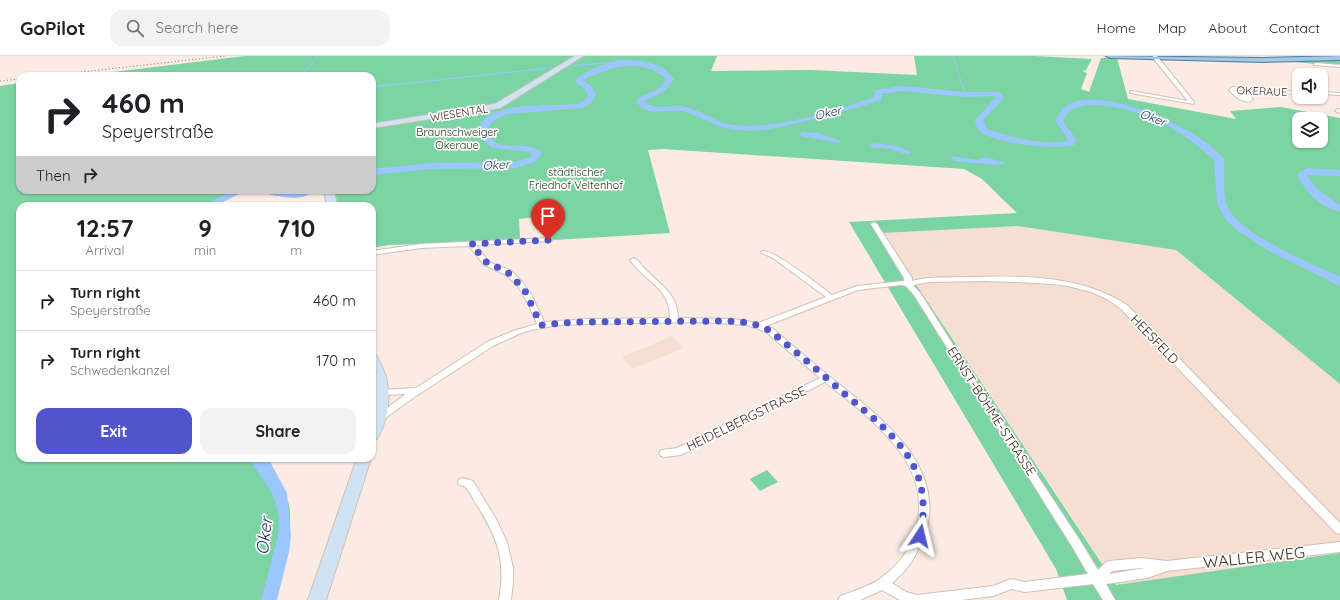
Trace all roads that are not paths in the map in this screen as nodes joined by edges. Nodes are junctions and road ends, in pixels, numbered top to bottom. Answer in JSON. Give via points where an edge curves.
{"nodes":[{"id":1,"x":580,"y":56,"type":"edge"},
{"id":2,"x":1110,"y":56,"type":"edge"},
{"id":3,"x":1155,"y":57,"type":"junction"},
{"id":4,"x":1182,"y":57,"type":"edge"},
{"id":5,"x":1260,"y":58,"type":"edge"},
{"id":6,"x":1340,"y":58,"type":"edge"},
{"id":7,"x":1316,"y":64,"type":"dead end"},
{"id":8,"x":1340,"y":66,"type":"edge"},
{"id":9,"x":1132,"y":92,"type":"dead end"},
{"id":10,"x":1292,"y":92,"type":"edge"},
{"id":11,"x":1328,"y":93,"type":"edge"},
{"id":12,"x":1340,"y":94,"type":"edge"},
{"id":13,"x":1238,"y":96,"type":"dead end"},
{"id":14,"x":376,"y":125,"type":"edge"},
{"id":15,"x":874,"y":224,"type":"dead end"},
{"id":16,"x":548,"y":240,"type":"dead end"},
{"id":17,"x":471,"y":244,"type":"junction"},
{"id":18,"x":376,"y":252,"type":"edge"},
{"id":19,"x":764,"y":252,"type":"dead end"},
{"id":20,"x":634,"y":260,"type":"dead end"},
{"id":21,"x":908,"y":284,"type":"junction"},
{"id":22,"x":832,"y":298,"type":"junction"},
{"id":23,"x":674,"y":321,"type":"junction"},
{"id":24,"x":541,"y":325,"type":"junction"},
{"id":25,"x":761,"y":325,"type":"junction"},
{"id":26,"x":376,"y":365,"type":"edge"},
{"id":27,"x":826,"y":378,"type":"junction"},
{"id":28,"x":418,"y":391,"type":"junction"},
{"id":29,"x":384,"y":392,"type":"junction"},
{"id":30,"x":377,"y":420,"type":"junction"},
{"id":31,"x":376,"y":423,"type":"edge"},
{"id":32,"x":664,"y":453,"type":"dead end"},
{"id":33,"x":363,"y":462,"type":"edge"},
{"id":34,"x":463,"y":482,"type":"dead end"},
{"id":35,"x":1340,"y":530,"type":"edge"},
{"id":36,"x":1340,"y":548,"type":"edge"},
{"id":37,"x":1097,"y":578,"type":"junction"},
{"id":38,"x":883,"y":584,"type":"junction"},
{"id":39,"x":317,"y":600,"type":"edge"},
{"id":40,"x":506,"y":600,"type":"edge"},
{"id":41,"x":844,"y":600,"type":"edge"},
{"id":42,"x":1109,"y":600,"type":"edge"}],
"edges":[{"from":1,"to":14,"type":"street","name":"WIESENTAL","via":[[497,106]]},
{"from":2,"to":3,"type":"main road"},
{"from":3,"to":4,"type":"main road"},
{"from":3,"to":9,"type":"street","via":[[1192,103]]},
{"from":4,"to":5,"type":"main road"},
{"from":5,"to":6,"type":"main road"},
{"from":7,"to":8,"type":"street"},
{"from":10,"to":13,"type":"street","name":"OKERAUE","via":[[1234,88],[1231,90]]},
{"from":11,"to":12,"type":"street"},
{"from":15,"to":21,"type":"street","name":"ERNST-BÖHME-STRASSE","via":[[908,278]]},
{"from":16,"to":17,"type":"street"},
{"from":17,"to":18,"type":"street","via":[[421,246]]},
{"from":17,"to":24,"type":"street","via":[[488,264],[510,274],[525,291]]},
{"from":19,"to":22,"type":"street","via":[[775,257]]},
{"from":20,"to":23,"type":"street","via":[[669,297],[673,306]]},
{"from":21,"to":22,"type":"street","name":"HEESFELD","via":[[900,282],[869,286]]},
{"from":21,"to":35,"type":"street","name":"HEESFELD","via":[[917,281],[971,279],[1061,283],[1095,291],[1115,300]]},
{"from":21,"to":37,"type":"street","name":"ERNST-BÖHME-STRASSE","via":[[917,294]]},
{"from":22,"to":25,"type":"street","name":"HEESFELD"},
{"from":23,"to":24,"type":"street","via":[[560,322]]},
{"from":23,"to":25,"type":"street","via":[[740,321]]},
{"from":24,"to":28,"type":"street","via":[[498,340]]},
{"from":25,"to":27,"type":"street"},
{"from":26,"to":29,"type":"street"},
{"from":27,"to":32,"type":"street","name":"HEIDELBERGSTRASSE","via":[[678,452]]},
{"from":27,"to":38,"type":"street","via":[[892,434],[910,458],[922,489],[924,508],[920,536],[908,558]]},
{"from":28,"to":29,"type":"street"},
{"from":28,"to":30,"type":"street"},
{"from":29,"to":30,"type":"street"},
{"from":30,"to":31,"type":"street"},
{"from":33,"to":39,"type":"street"},
{"from":34,"to":40,"type":"street","via":[[470,484],[506,552]]},
{"from":36,"to":37,"type":"street","name":"WALLER WEG","via":[[1167,566],[1147,573],[1110,579]]},
{"from":37,"to":38,"type":"street","name":"WALLER WEG","via":[[1025,588],[1011,584],[993,591],[916,600]]},
{"from":37,"to":42,"type":"street","name":"ERNST-BÖHME-STRASSE"},
{"from":38,"to":41,"type":"street"}]}
